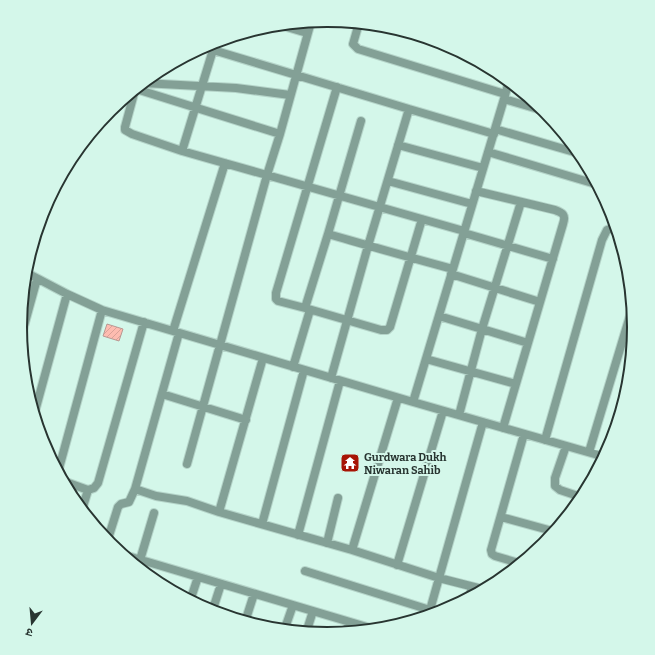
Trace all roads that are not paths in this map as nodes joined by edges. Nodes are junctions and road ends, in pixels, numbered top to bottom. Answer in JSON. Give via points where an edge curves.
{"nodes":[{"id":1,"x":309,"y":28,"type":"edge"},
{"id":2,"x":295,"y":29,"type":"edge"},
{"id":3,"x":357,"y":29,"type":"edge"},
{"id":4,"x":307,"y":33,"type":"junction"},
{"id":5,"x":213,"y":50,"type":"joint"},
{"id":6,"x":296,"y":75,"type":"junction"},
{"id":7,"x":153,"y":84,"type":"edge"},
{"id":8,"x":202,"y":86,"type":"junction"},
{"id":9,"x":507,"y":87,"type":"edge"},
{"id":10,"x":338,"y":88,"type":"junction"},
{"id":11,"x":142,"y":91,"type":"edge"},
{"id":12,"x":290,"y":96,"type":"junction"},
{"id":13,"x":505,"y":97,"type":"junction"},
{"id":14,"x":133,"y":99,"type":"edge"},
{"id":15,"x":531,"y":106,"type":"edge"},
{"id":16,"x":196,"y":107,"type":"junction"},
{"id":17,"x":409,"y":109,"type":"junction"},
{"id":18,"x":361,"y":121,"type":"dead end"},
{"id":19,"x":494,"y":131,"type":"junction"},
{"id":20,"x":280,"y":134,"type":"junction"},
{"id":21,"x":398,"y":145,"type":"junction"},
{"id":22,"x":182,"y":151,"type":"junction"},
{"id":23,"x":570,"y":151,"type":"edge"},
{"id":24,"x":488,"y":152,"type":"junction"},
{"id":25,"x":225,"y":163,"type":"junction"},
{"id":26,"x":483,"y":168,"type":"junction"},
{"id":27,"x":267,"y":175,"type":"junction"},
{"id":28,"x":388,"y":181,"type":"junction"},
{"id":29,"x":591,"y":184,"type":"edge"},
{"id":30,"x":308,"y":187,"type":"junction"},
{"id":31,"x":476,"y":191,"type":"junction"},
{"id":32,"x":339,"y":196,"type":"junction"},
{"id":33,"x":520,"y":202,"type":"junction"},
{"id":34,"x":472,"y":204,"type":"junction"},
{"id":35,"x":380,"y":207,"type":"junction"},
{"id":36,"x":422,"y":219,"type":"junction"},
{"id":37,"x":611,"y":229,"type":"edge"},
{"id":38,"x":464,"y":232,"type":"junction"},
{"id":39,"x":328,"y":234,"type":"junction"},
{"id":40,"x":368,"y":246,"type":"junction"},
{"id":41,"x":507,"y":246,"type":"junction"},
{"id":42,"x":410,"y":257,"type":"junction"},
{"id":43,"x":553,"y":258,"type":"junction"},
{"id":44,"x":452,"y":272,"type":"junction"},
{"id":45,"x":32,"y":276,"type":"edge"},
{"id":46,"x":37,"y":279,"type":"junction"},
{"id":47,"x":494,"y":288,"type":"junction"},
{"id":48,"x":68,"y":294,"type":"junction"},
{"id":49,"x":540,"y":302,"type":"junction"},
{"id":50,"x":308,"y":309,"type":"junction"},
{"id":51,"x":102,"y":310,"type":"junction"},
{"id":52,"x":28,"y":312,"type":"edge"},
{"id":53,"x":439,"y":316,"type":"junction"},
{"id":54,"x":347,"y":320,"type":"junction"},
{"id":55,"x":144,"y":322,"type":"junction"},
{"id":56,"x":628,"y":323,"type":"edge"},
{"id":57,"x":482,"y":329,"type":"junction"},
{"id":58,"x":176,"y":332,"type":"junction"},
{"id":59,"x":528,"y":343,"type":"junction"},
{"id":60,"x":220,"y":345,"type":"junction"},
{"id":61,"x":263,"y":358,"type":"junction"},
{"id":62,"x":426,"y":359,"type":"junction"},
{"id":63,"x":293,"y":367,"type":"junction"},
{"id":64,"x":304,"y":370,"type":"junction"},
{"id":65,"x":471,"y":371,"type":"junction"},
{"id":66,"x":331,"y":378,"type":"junction"},
{"id":67,"x":340,"y":381,"type":"junction"},
{"id":68,"x":516,"y":384,"type":"junction"},
{"id":69,"x":162,"y":394,"type":"junction"},
{"id":70,"x":398,"y":398,"type":"junction"},
{"id":71,"x":413,"y":402,"type":"junction"},
{"id":72,"x":37,"y":405,"type":"edge"},
{"id":73,"x":203,"y":407,"type":"junction"},
{"id":74,"x":443,"y":411,"type":"junction"},
{"id":75,"x":458,"y":415,"type":"junction"},
{"id":76,"x":246,"y":420,"type":"junction"},
{"id":77,"x":483,"y":422,"type":"junction"},
{"id":78,"x":503,"y":428,"type":"junction"},
{"id":79,"x":524,"y":434,"type":"junction"},
{"id":80,"x":545,"y":440,"type":"junction"},
{"id":81,"x":566,"y":446,"type":"junction"},
{"id":82,"x":589,"y":452,"type":"junction"},
{"id":83,"x":599,"y":455,"type":"edge"},
{"id":84,"x":60,"y":464,"type":"edge"},
{"id":85,"x":187,"y":464,"type":"dead end"},
{"id":86,"x":71,"y":484,"type":"edge"},
{"id":87,"x":135,"y":489,"type":"junction"},
{"id":88,"x":88,"y":490,"type":"junction"},
{"id":89,"x":576,"y":495,"type":"edge"},
{"id":90,"x":338,"y":498,"type":"dead end"},
{"id":91,"x":84,"y":503,"type":"edge"},
{"id":92,"x":219,"y":512,"type":"junction"},
{"id":93,"x":154,"y":513,"type":"dead end"},
{"id":94,"x":501,"y":517,"type":"junction"},
{"id":95,"x":262,"y":524,"type":"junction"},
{"id":96,"x":549,"y":530,"type":"edge"},
{"id":97,"x":109,"y":534,"type":"edge"},
{"id":98,"x":298,"y":535,"type":"junction"},
{"id":99,"x":327,"y":543,"type":"junction"},
{"id":100,"x":352,"y":550,"type":"junction"},
{"id":101,"x":136,"y":559,"type":"edge"},
{"id":102,"x":140,"y":560,"type":"junction"},
{"id":103,"x":515,"y":562,"type":"edge"},
{"id":104,"x":397,"y":565,"type":"junction"},
{"id":105,"x":305,"y":571,"type":"dead end"},
{"id":106,"x":198,"y":577,"type":"junction"},
{"id":107,"x":439,"y":578,"type":"junction"},
{"id":108,"x":221,"y":584,"type":"junction"},
{"id":109,"x":472,"y":586,"type":"junction"},
{"id":110,"x":478,"y":588,"type":"edge"},
{"id":111,"x":471,"y":592,"type":"edge"},
{"id":112,"x":254,"y":594,"type":"junction"},
{"id":113,"x":192,"y":595,"type":"edge"},
{"id":114,"x":214,"y":605,"type":"edge"},
{"id":115,"x":293,"y":605,"type":"junction"},
{"id":116,"x":430,"y":610,"type":"edge"},
{"id":117,"x":313,"y":611,"type":"junction"},
{"id":118,"x":425,"y":612,"type":"edge"},
{"id":119,"x":247,"y":617,"type":"edge"},
{"id":120,"x":349,"y":622,"type":"junction"},
{"id":121,"x":286,"y":625,"type":"edge"},
{"id":122,"x":361,"y":626,"type":"edge"},
{"id":123,"x":308,"y":627,"type":"edge"},
{"id":124,"x":348,"y":627,"type":"edge"}],
"edges":[{"from":1,"to":4,"type":"street"},
{"from":2,"to":4,"type":"street"},
{"from":3,"to":13,"type":"street","via":[[353,44],[358,49]]},
{"from":4,"to":6,"type":"street"},
{"from":5,"to":6,"type":"street"},
{"from":5,"to":8,"type":"street"},
{"from":6,"to":10,"type":"street"},
{"from":6,"to":12,"type":"street"},
{"from":7,"to":8,"type":"street"},
{"from":8,"to":12,"type":"street"},
{"from":8,"to":16,"type":"street"},
{"from":9,"to":13,"type":"street"},
{"from":10,"to":17,"type":"street"},
{"from":10,"to":30,"type":"street"},
{"from":11,"to":16,"type":"street"},
{"from":12,"to":20,"type":"street"},
{"from":13,"to":15,"type":"street"},
{"from":13,"to":19,"type":"street"},
{"from":14,"to":22,"type":"street","via":[[125,130]]},
{"from":16,"to":20,"type":"street"},
{"from":16,"to":22,"type":"street"},
{"from":17,"to":19,"type":"street"},
{"from":17,"to":21,"type":"street"},
{"from":18,"to":32,"type":"street"},
{"from":19,"to":23,"type":"street"},
{"from":19,"to":24,"type":"street"},
{"from":20,"to":27,"type":"street"},
{"from":21,"to":26,"type":"street"},
{"from":21,"to":28,"type":"street"},
{"from":22,"to":25,"type":"street"},
{"from":24,"to":26,"type":"street"},
{"from":24,"to":29,"type":"street"},
{"from":25,"to":27,"type":"street"},
{"from":25,"to":58,"type":"street"},
{"from":26,"to":31,"type":"street"},
{"from":27,"to":30,"type":"street"},
{"from":27,"to":60,"type":"street"},
{"from":28,"to":34,"type":"street"},
{"from":28,"to":35,"type":"street"},
{"from":30,"to":32,"type":"street"},
{"from":30,"to":50,"type":"street","via":[[275,297],[278,301]]},
{"from":31,"to":33,"type":"street"},
{"from":31,"to":34,"type":"street"},
{"from":32,"to":35,"type":"street"},
{"from":32,"to":39,"type":"street"},
{"from":33,"to":41,"type":"street"},
{"from":33,"to":43,"type":"street","via":[[564,214]]},
{"from":34,"to":38,"type":"street"},
{"from":35,"to":36,"type":"street"},
{"from":35,"to":40,"type":"street"},
{"from":36,"to":38,"type":"street"},
{"from":36,"to":42,"type":"street"},
{"from":37,"to":80,"type":"street","via":[[607,230],[602,240]]},
{"from":38,"to":41,"type":"street"},
{"from":38,"to":44,"type":"street"},
{"from":39,"to":40,"type":"street"},
{"from":39,"to":50,"type":"street"},
{"from":40,"to":42,"type":"street"},
{"from":40,"to":54,"type":"street"},
{"from":41,"to":43,"type":"street"},
{"from":41,"to":47,"type":"street"},
{"from":42,"to":44,"type":"street"},
{"from":42,"to":54,"type":"street","via":[[389,329],[381,330]]},
{"from":43,"to":49,"type":"street"},
{"from":44,"to":47,"type":"street"},
{"from":44,"to":53,"type":"street"},
{"from":45,"to":46,"type":"street"},
{"from":46,"to":48,"type":"street"},
{"from":46,"to":52,"type":"street"},
{"from":47,"to":49,"type":"street"},
{"from":47,"to":57,"type":"street"},
{"from":48,"to":51,"type":"street"},
{"from":48,"to":72,"type":"street"},
{"from":49,"to":59,"type":"street"},
{"from":50,"to":54,"type":"street"},
{"from":50,"to":63,"type":"street"},
{"from":51,"to":55,"type":"street"},
{"from":51,"to":84,"type":"street"},
{"from":53,"to":57,"type":"street"},
{"from":53,"to":62,"type":"street"},
{"from":54,"to":66,"type":"street"},
{"from":55,"to":58,"type":"street"},
{"from":55,"to":88,"type":"street","via":[[98,484]]},
{"from":56,"to":82,"type":"street"},
{"from":57,"to":59,"type":"street"},
{"from":57,"to":65,"type":"street"},
{"from":58,"to":60,"type":"street"},
{"from":58,"to":69,"type":"street"},
{"from":59,"to":68,"type":"street"},
{"from":60,"to":61,"type":"street"},
{"from":60,"to":73,"type":"street"},
{"from":61,"to":63,"type":"street"},
{"from":61,"to":76,"type":"street"},
{"from":62,"to":65,"type":"street"},
{"from":62,"to":71,"type":"street"},
{"from":63,"to":64,"type":"street"},
{"from":64,"to":66,"type":"street"},
{"from":64,"to":95,"type":"street"},
{"from":65,"to":68,"type":"street"},
{"from":65,"to":75,"type":"street"},
{"from":66,"to":67,"type":"street"},
{"from":67,"to":70,"type":"street"},
{"from":67,"to":98,"type":"street"},
{"from":68,"to":78,"type":"street"},
{"from":69,"to":73,"type":"street"},
{"from":69,"to":87,"type":"street"},
{"from":70,"to":71,"type":"street"},
{"from":70,"to":100,"type":"street"},
{"from":71,"to":74,"type":"street"},
{"from":73,"to":76,"type":"street"},
{"from":73,"to":85,"type":"street"},
{"from":74,"to":75,"type":"street"},
{"from":74,"to":104,"type":"street"},
{"from":75,"to":77,"type":"street"},
{"from":76,"to":92,"type":"street"},
{"from":77,"to":78,"type":"street"},
{"from":77,"to":107,"type":"street"},
{"from":78,"to":79,"type":"street"},
{"from":79,"to":80,"type":"street"},
{"from":79,"to":94,"type":"street"},
{"from":80,"to":81,"type":"street"},
{"from":81,"to":82,"type":"street"},
{"from":81,"to":89,"type":"street","via":[[555,478],[555,486]]},
{"from":82,"to":83,"type":"street"},
{"from":86,"to":88,"type":"street"},
{"from":87,"to":92,"type":"street","via":[[156,496],[187,501]]},
{"from":87,"to":97,"type":"street","via":[[129,502],[118,507]]},
{"from":88,"to":91,"type":"street"},
{"from":90,"to":99,"type":"street"},
{"from":92,"to":95,"type":"street"},
{"from":93,"to":102,"type":"street"},
{"from":94,"to":96,"type":"street"},
{"from":94,"to":103,"type":"street","via":[[491,547],[492,552],[495,556]]},
{"from":95,"to":98,"type":"street"},
{"from":98,"to":99,"type":"street"},
{"from":99,"to":100,"type":"street"},
{"from":100,"to":104,"type":"street"},
{"from":101,"to":102,"type":"street"},
{"from":102,"to":106,"type":"street"},
{"from":104,"to":107,"type":"street"},
{"from":105,"to":118,"type":"street"},
{"from":106,"to":108,"type":"street"},
{"from":106,"to":113,"type":"street"},
{"from":107,"to":109,"type":"street"},
{"from":107,"to":116,"type":"street"},
{"from":108,"to":112,"type":"street"},
{"from":108,"to":114,"type":"street"},
{"from":109,"to":110,"type":"street"},
{"from":109,"to":111,"type":"street"},
{"from":112,"to":115,"type":"street"},
{"from":112,"to":119,"type":"street"},
{"from":115,"to":117,"type":"street"},
{"from":115,"to":121,"type":"street"},
{"from":117,"to":120,"type":"street"},
{"from":117,"to":123,"type":"street"},
{"from":120,"to":122,"type":"street"},
{"from":120,"to":124,"type":"street"}]}
